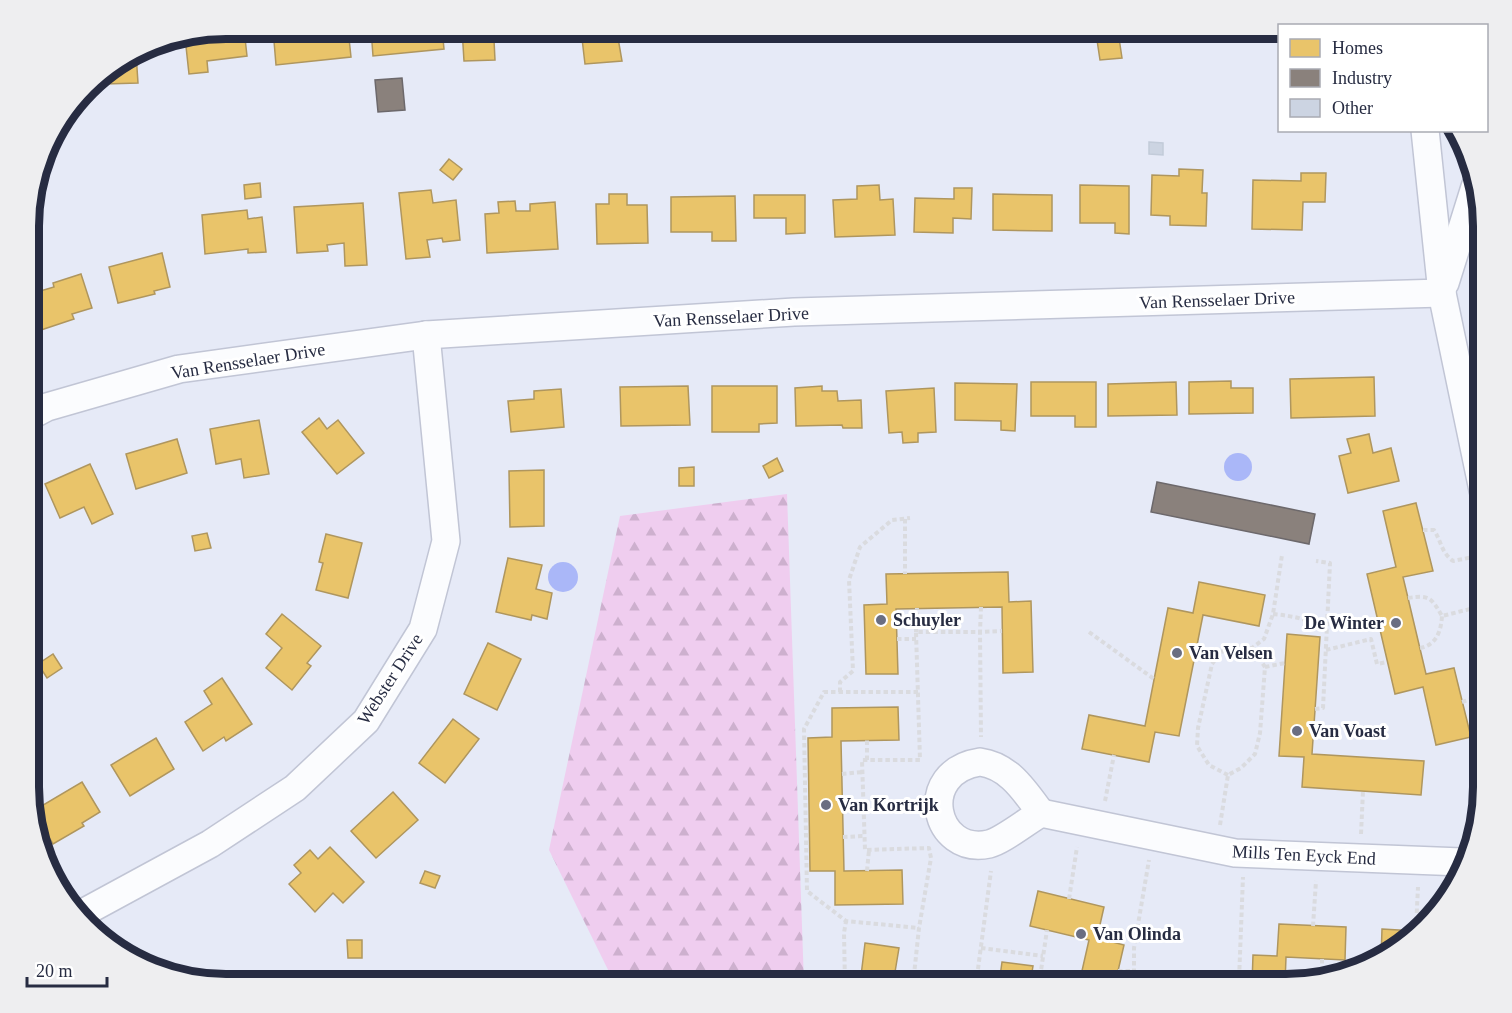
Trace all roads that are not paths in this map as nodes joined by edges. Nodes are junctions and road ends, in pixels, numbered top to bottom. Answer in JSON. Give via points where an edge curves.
{"nodes":[{"id":1,"x":1425,"y":132,"type":"edge"},
{"id":2,"x":1471,"y":201,"type":"edge"},
{"id":3,"x":1442,"y":293,"type":"junction"},
{"id":4,"x":426,"y":335,"type":"junction"},
{"id":5,"x":39,"y":411,"type":"edge"},
{"id":6,"x":1473,"y":442,"type":"edge"},
{"id":7,"x":1041,"y":813,"type":"dead end"},
{"id":8,"x":1457,"y":862,"type":"edge"},
{"id":9,"x":86,"y":911,"type":"edge"}],
"edges":[{"from":1,"to":3,"type":"street"},
{"from":2,"to":3,"type":"street"},
{"from":3,"to":4,"type":"street","name":"Van Rensselaer Drive","via":[[794,312]]},
{"from":3,"to":6,"type":"street"},
{"from":4,"to":5,"type":"street","name":"Van Rensselaer Drive","via":[[179,369]]},
{"from":4,"to":9,"type":"street","name":"Webster Drive","via":[[446,541],[423,629],[366,722],[296,788],[210,844]]},
{"from":7,"to":8,"type":"street","name":"Mills Ten Eyck End","via":[[1245,854]]}]}
